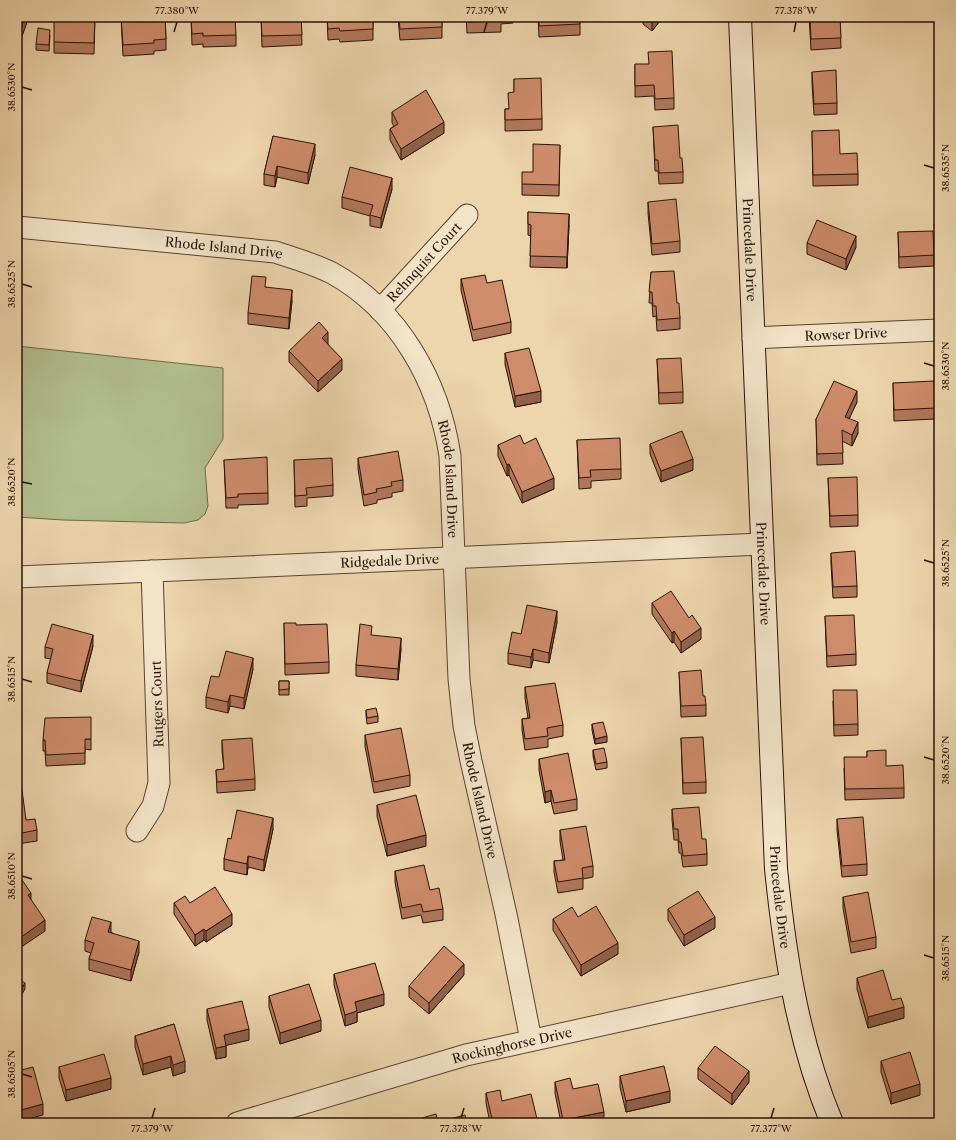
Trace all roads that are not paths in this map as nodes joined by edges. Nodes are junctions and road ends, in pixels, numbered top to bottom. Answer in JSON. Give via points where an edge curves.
{"nodes":[{"id":1,"x":740,"y":17,"type":"edge"},
{"id":2,"x":467,"y":215,"type":"dead end"},
{"id":3,"x":17,"y":227,"type":"edge"},
{"id":4,"x":380,"y":310,"type":"junction"},
{"id":5,"x":939,"y":330,"type":"edge"},
{"id":6,"x":753,"y":338,"type":"junction"},
{"id":7,"x":762,"y":544,"type":"junction"},
{"id":8,"x":454,"y":558,"type":"junction"},
{"id":9,"x":152,"y":571,"type":"junction"},
{"id":10,"x":17,"y":577,"type":"edge"},
{"id":11,"x":137,"y":831,"type":"dead end"},
{"id":12,"x":791,"y":983,"type":"junction"},
{"id":13,"x":531,"y":1040,"type":"junction"},
{"id":14,"x":237,"y":1123,"type":"edge"},
{"id":15,"x":832,"y":1123,"type":"edge"}],
"edges":[{"from":1,"to":6,"type":"street","name":"Princedale Drive"},
{"from":2,"to":4,"type":"street","name":"Rehnquist Court"},
{"from":3,"to":4,"type":"street","name":"Rhode Island Drive","via":[[275,252],[332,273],[360,292]]},
{"from":4,"to":8,"type":"street","name":"Rhode Island Drive","via":[[404,338],[420,363],[438,405],[450,456]]},
{"from":5,"to":6,"type":"street","name":"Rowser Drive"},
{"from":6,"to":7,"type":"street","name":"Princedale Drive"},
{"from":7,"to":8,"type":"street","name":"Ridgedale Drive"},
{"from":7,"to":12,"type":"street","name":"Princedale Drive","via":[[776,869]]},
{"from":8,"to":9,"type":"street","name":"Ridgedale Drive"},
{"from":8,"to":13,"type":"street","name":"Rhode Island Drive","via":[[459,679],[464,726]]},
{"from":9,"to":10,"type":"street","name":"Ridgedale Drive"},
{"from":9,"to":11,"type":"street","name":"Rutgers Court","via":[[159,783],[152,806]]},
{"from":12,"to":13,"type":"street","name":"Rockinghorse Drive"},
{"from":12,"to":15,"type":"street","name":"Princedale Drive","via":[[808,1052]]},
{"from":13,"to":14,"type":"street","name":"Rockinghorse Drive","via":[[466,1055]]}]}
